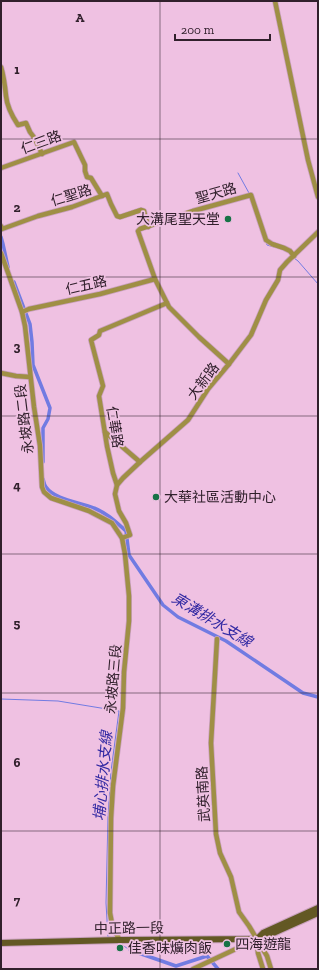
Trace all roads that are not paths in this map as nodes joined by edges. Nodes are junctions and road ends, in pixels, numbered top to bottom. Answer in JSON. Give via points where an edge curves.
{"nodes":[{"id":1,"x":275,"y":1,"type":"edge"},
{"id":2,"x":1,"y":67,"type":"edge"},
{"id":3,"x":42,"y":154,"type":"junction"},
{"id":4,"x":1,"y":168,"type":"edge"},
{"id":5,"x":102,"y":196,"type":"junction"},
{"id":6,"x":318,"y":197,"type":"edge"},
{"id":7,"x":1,"y":226,"type":"edge"},
{"id":8,"x":148,"y":226,"type":"junction"},
{"id":9,"x":318,"y":232,"type":"edge"},
{"id":10,"x":1,"y":253,"type":"edge"},
{"id":11,"x":294,"y":256,"type":"junction"},
{"id":12,"x":156,"y":279,"type":"junction"},
{"id":13,"x":167,"y":302,"type":"junction"},
{"id":14,"x":22,"y":312,"type":"junction"},
{"id":15,"x":229,"y":364,"type":"junction"},
{"id":16,"x":1,"y":373,"type":"edge"},
{"id":17,"x":30,"y":377,"type":"junction"},
{"id":18,"x":105,"y":432,"type":"junction"},
{"id":19,"x":140,"y":462,"type":"junction"},
{"id":20,"x":117,"y":486,"type":"junction"},
{"id":21,"x":122,"y":538,"type":"junction"},
{"id":22,"x":217,"y":640,"type":"dead end"},
{"id":23,"x":318,"y":908,"type":"edge"},
{"id":24,"x":318,"y":913,"type":"edge"},
{"id":25,"x":257,"y":939,"type":"junction"},
{"id":26,"x":120,"y":940,"type":"junction"},
{"id":27,"x":1,"y":943,"type":"edge"},
{"id":28,"x":193,"y":969,"type":"edge"},
{"id":29,"x":263,"y":969,"type":"edge"},
{"id":30,"x":271,"y":969,"type":"edge"}],
"edges":[{"from":1,"to":6,"type":"street"},
{"from":2,"to":3,"type":"street","via":[[12,116],[18,125],[28,125]]},
{"from":3,"to":4,"type":"street","name":"仁三路"},
{"from":3,"to":5,"type":"street","name":"仁三路","via":[[74,142],[85,165],[87,178],[91,178]]},
{"from":5,"to":7,"type":"street","name":"仁聖路","via":[[2,229]]},
{"from":5,"to":8,"type":"street","name":"仁聖路","via":[[107,194],[116,216],[144,211]]},
{"from":8,"to":11,"type":"street","name":"聖天路","via":[[249,195],[266,240],[290,251]]},
{"from":8,"to":12,"type":"street","via":[[138,231]]},
{"from":9,"to":11,"type":"street","name":"大新路"},
{"from":10,"to":14,"type":"street","name":"永坡路二段"},
{"from":11,"to":15,"type":"street","name":"大新路","via":[[280,270],[278,280],[251,335]]},
{"from":12,"to":13,"type":"street"},
{"from":12,"to":14,"type":"street","name":"仁五路"},
{"from":13,"to":15,"type":"street","via":[[199,337]]},
{"from":13,"to":18,"type":"street","name":"仁華路","via":[[100,331],[99,335],[91,340],[103,386],[99,396]]},
{"from":14,"to":17,"type":"street","name":"永坡路二段"},
{"from":15,"to":19,"type":"street","name":"大新路","via":[[208,389],[188,420]]},
{"from":16,"to":17,"type":"street"},
{"from":17,"to":21,"type":"street","name":"永坡路二段","via":[[44,492],[51,498],[89,511],[112,523]]},
{"from":18,"to":19,"type":"street"},
{"from":18,"to":20,"type":"street","name":"仁華路"},
{"from":19,"to":20,"type":"street","name":"大新路"},
{"from":20,"to":21,"type":"street","via":[[115,494],[119,510],[130,535]]},
{"from":21,"to":26,"type":"street","name":"永坡路三段","via":[[127,570],[129,621],[123,708],[112,786],[110,896],[113,929]]},
{"from":22,"to":25,"type":"street","name":"武英南路","via":[[211,743],[216,834],[220,853],[231,877],[239,912]]},
{"from":23,"to":25,"type":"main road","via":[[263,933]]},
{"from":24,"to":25,"type":"main road"},
{"from":25,"to":26,"type":"main road","name":"中正路一段"},
{"from":25,"to":28,"type":"street"},
{"from":25,"to":29,"type":"street"},
{"from":25,"to":30,"type":"street","name":"武英南路"},
{"from":26,"to":27,"type":"main road","name":"中正路一段"}]}
